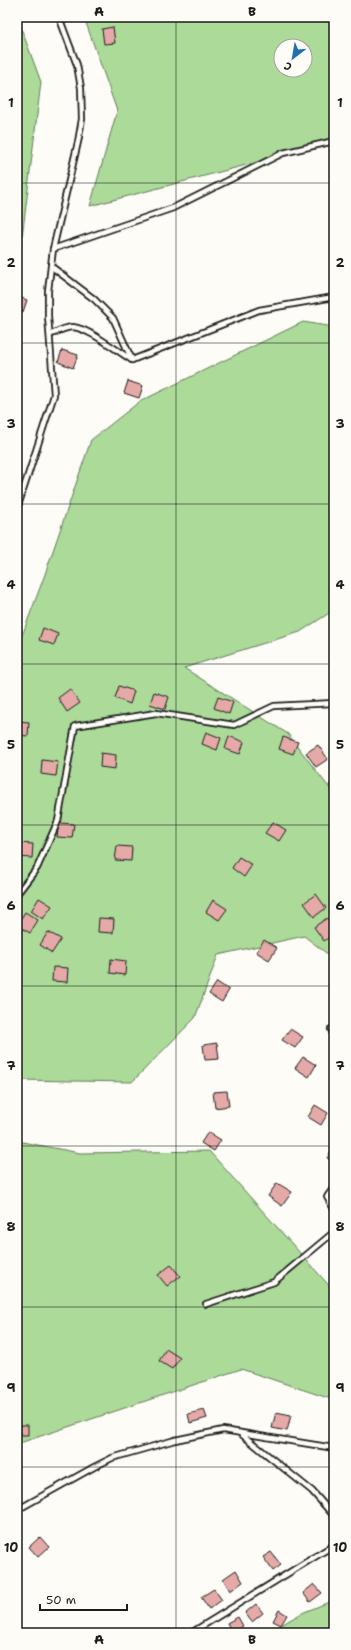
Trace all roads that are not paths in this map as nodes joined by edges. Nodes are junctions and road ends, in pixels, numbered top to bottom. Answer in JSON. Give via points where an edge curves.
{"nodes":[{"id":1,"x":59,"y":17,"type":"edge"},
{"id":2,"x":334,"y":141,"type":"edge"},
{"id":3,"x":53,"y":249,"type":"junction"},
{"id":4,"x":52,"y":267,"type":"junction"},
{"id":5,"x":334,"y":297,"type":"edge"},
{"id":6,"x":50,"y":335,"type":"junction"},
{"id":7,"x":132,"y":360,"type":"junction"},
{"id":8,"x":17,"y":509,"type":"edge"},
{"id":9,"x":334,"y":702,"type":"edge"},
{"id":10,"x":17,"y":894,"type":"edge"},
{"id":11,"x":334,"y":1033,"type":"edge"},
{"id":12,"x":334,"y":1037,"type":"edge"},
{"id":13,"x":334,"y":1187,"type":"edge"},
{"id":14,"x":334,"y":1209,"type":"edge"},
{"id":15,"x":334,"y":1232,"type":"edge"},
{"id":16,"x":206,"y":1304,"type":"dead end"},
{"id":17,"x":239,"y":1432,"type":"junction"},
{"id":18,"x":334,"y":1448,"type":"edge"},
{"id":19,"x":17,"y":1510,"type":"edge"},
{"id":20,"x":334,"y":1516,"type":"edge"},
{"id":21,"x":334,"y":1545,"type":"edge"},
{"id":22,"x":191,"y":1633,"type":"edge"}],
"edges":[{"from":1,"to":3,"type":"lane","via":[[77,65],[82,88],[82,119]]},
{"from":2,"to":3,"type":"lane","via":[[284,153],[173,208]]},
{"from":3,"to":4,"type":"lane"},
{"from":4,"to":6,"type":"lane","via":[[48,291]]},
{"from":4,"to":7,"type":"lane","via":[[94,299],[113,318]]},
{"from":5,"to":7,"type":"lane","via":[[259,310]]},
{"from":6,"to":7,"type":"lane","via":[[73,327],[95,336]]},
{"from":6,"to":8,"type":"lane","via":[[54,395]]},
{"from":9,"to":10,"type":"lane","via":[[274,706],[234,725],[156,713],[75,726],[58,821],[37,868]]},
{"from":11,"to":12,"type":"lane","via":[[331,1029]]},
{"from":13,"to":14,"type":"lane","via":[[327,1197]]},
{"from":15,"to":16,"type":"lane","via":[[274,1282]]},
{"from":17,"to":18,"type":"lane"},
{"from":17,"to":19,"type":"lane","via":[[223,1430],[187,1437],[112,1458]]},
{"from":17,"to":20,"type":"lane","via":[[312,1491]]},
{"from":21,"to":22,"type":"lane"}]}
